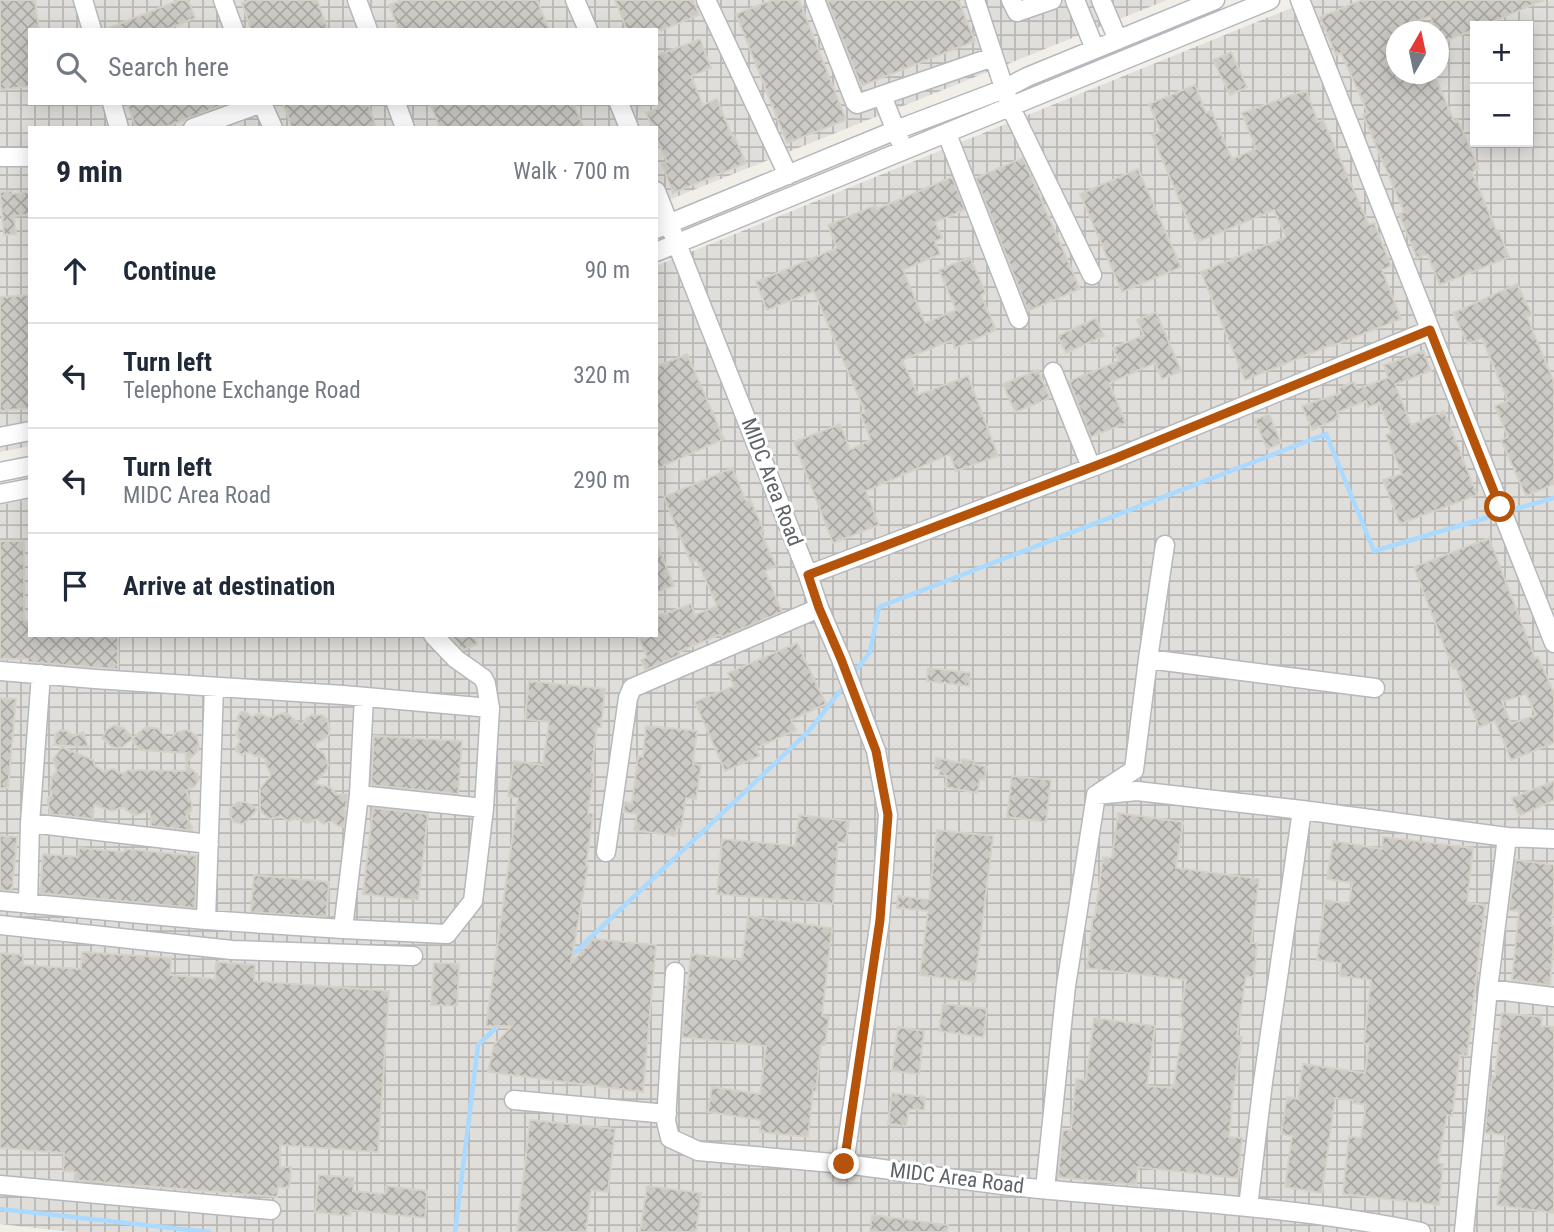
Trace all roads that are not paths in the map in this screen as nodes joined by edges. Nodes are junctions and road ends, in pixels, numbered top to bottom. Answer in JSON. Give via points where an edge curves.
{"nodes":[{"id":1,"x":83,"y":0,"type":"edge"},
{"id":2,"x":223,"y":0,"type":"edge"},
{"id":3,"x":357,"y":0,"type":"edge"},
{"id":4,"x":575,"y":0,"type":"edge"},
{"id":5,"x":706,"y":0,"type":"edge"},
{"id":6,"x":815,"y":0,"type":"edge"},
{"id":7,"x":975,"y":0,"type":"edge"},
{"id":8,"x":1011,"y":0,"type":"edge"},
{"id":9,"x":1052,"y":0,"type":"edge"},
{"id":10,"x":1074,"y":0,"type":"edge"},
{"id":11,"x":1101,"y":0,"type":"edge"},
{"id":12,"x":1215,"y":0,"type":"edge"},
{"id":13,"x":1270,"y":0,"type":"edge"},
{"id":14,"x":1300,"y":0,"type":"edge"},
{"id":15,"x":91,"y":28,"type":"edge"},
{"id":16,"x":233,"y":28,"type":"edge"},
{"id":17,"x":367,"y":28,"type":"edge"},
{"id":18,"x":587,"y":28,"type":"edge"},
{"id":19,"x":1118,"y":40,"type":"junction"},
{"id":20,"x":1095,"y":49,"type":"junction"},
{"id":21,"x":993,"y":57,"type":"junction"},
{"id":22,"x":882,"y":96,"type":"junction"},
{"id":23,"x":1007,"y":98,"type":"junction"},
{"id":24,"x":113,"y":105,"type":"edge"},
{"id":25,"x":256,"y":105,"type":"edge"},
{"id":26,"x":263,"y":105,"type":"edge"},
{"id":27,"x":397,"y":105,"type":"edge"},
{"id":28,"x":620,"y":105,"type":"edge"},
{"id":29,"x":118,"y":126,"type":"edge"},
{"id":30,"x":199,"y":126,"type":"edge"},
{"id":31,"x":272,"y":126,"type":"edge"},
{"id":32,"x":404,"y":126,"type":"edge"},
{"id":33,"x":628,"y":126,"type":"edge"},
{"id":34,"x":896,"y":130,"type":"junction"},
{"id":35,"x":947,"y":134,"type":"junction"},
{"id":36,"x":847,"y":150,"type":"junction"},
{"id":37,"x":904,"y":151,"type":"junction"},
{"id":38,"x":0,"y":157,"type":"edge"},
{"id":39,"x":28,"y":157,"type":"edge"},
{"id":40,"x":855,"y":171,"type":"junction"},
{"id":41,"x":781,"y":178,"type":"junction"},
{"id":42,"x":658,"y":201,"type":"edge"},
{"id":43,"x":782,"y":201,"type":"junction"},
{"id":44,"x":663,"y":226,"type":"edge"},
{"id":45,"x":678,"y":243,"type":"junction"},
{"id":46,"x":658,"y":251,"type":"edge"},
{"id":47,"x":1092,"y":275,"type":"dead end"},
{"id":48,"x":1019,"y":319,"type":"dead end"},
{"id":49,"x":1430,"y":330,"type":"junction"},
{"id":50,"x":1053,"y":372,"type":"dead end"},
{"id":51,"x":28,"y":431,"type":"edge"},
{"id":52,"x":0,"y":437,"type":"edge"},
{"id":53,"x":28,"y":466,"type":"edge"},
{"id":54,"x":1091,"y":467,"type":"junction"},
{"id":55,"x":0,"y":472,"type":"edge"},
{"id":56,"x":28,"y":488,"type":"edge"},
{"id":57,"x":0,"y":494,"type":"edge"},
{"id":58,"x":1165,"y":545,"type":"dead end"},
{"id":59,"x":808,"y":575,"type":"junction"},
{"id":60,"x":819,"y":608,"type":"junction"},
{"id":61,"x":435,"y":637,"type":"edge"},
{"id":62,"x":1554,"y":643,"type":"edge"},
{"id":63,"x":1148,"y":659,"type":"junction"},
{"id":64,"x":0,"y":671,"type":"edge"},
{"id":65,"x":41,"y":674,"type":"junction"},
{"id":66,"x":214,"y":687,"type":"junction"},
{"id":67,"x":1375,"y":688,"type":"dead end"},
{"id":68,"x":364,"y":697,"type":"junction"},
{"id":69,"x":490,"y":708,"type":"junction"},
{"id":70,"x":359,"y":795,"type":"junction"},
{"id":71,"x":1096,"y":795,"type":"junction"},
{"id":72,"x":484,"y":808,"type":"junction"},
{"id":73,"x":1302,"y":810,"type":"junction"},
{"id":74,"x":30,"y":823,"type":"junction"},
{"id":75,"x":1507,"y":837,"type":"junction"},
{"id":76,"x":1554,"y":839,"type":"edge"},
{"id":77,"x":209,"y":845,"type":"junction"},
{"id":78,"x":606,"y":852,"type":"dead end"},
{"id":79,"x":0,"y":901,"type":"edge"},
{"id":80,"x":28,"y":904,"type":"junction"},
{"id":81,"x":206,"y":920,"type":"junction"},
{"id":82,"x":0,"y":925,"type":"edge"},
{"id":83,"x":343,"y":929,"type":"junction"},
{"id":84,"x":414,"y":956,"type":"dead end"},
{"id":85,"x":675,"y":972,"type":"dead end"},
{"id":86,"x":1488,"y":989,"type":"junction"},
{"id":87,"x":1554,"y":997,"type":"edge"},
{"id":88,"x":514,"y":1100,"type":"dead end"},
{"id":89,"x":667,"y":1114,"type":"junction"},
{"id":90,"x":844,"y":1164,"type":"junction"},
{"id":91,"x":0,"y":1185,"type":"edge"},
{"id":92,"x":1045,"y":1189,"type":"junction"},
{"id":93,"x":1248,"y":1207,"type":"junction"},
{"id":94,"x":271,"y":1210,"type":"dead end"},
{"id":95,"x":1369,"y":1227,"type":"edge"},
{"id":96,"x":1421,"y":1232,"type":"edge"},
{"id":97,"x":1464,"y":1232,"type":"edge"}],
"edges":[{"from":1,"to":15,"type":"street"},
{"from":2,"to":16,"type":"street"},
{"from":3,"to":17,"type":"street"},
{"from":4,"to":18,"type":"street"},
{"from":5,"to":41,"type":"street"},
{"from":6,"to":22,"type":"street","via":[[855,102]]},
{"from":7,"to":21,"type":"street"},
{"from":8,"to":9,"type":"street","via":[[1017,12]]},
{"from":10,"to":20,"type":"street"},
{"from":11,"to":19,"type":"street"},
{"from":12,"to":19,"type":"street"},
{"from":13,"to":23,"type":"street"},
{"from":14,"to":49,"type":"street"},
{"from":19,"to":20,"type":"street"},
{"from":20,"to":23,"type":"street","via":[[1027,77]]},
{"from":21,"to":22,"type":"street"},
{"from":21,"to":23,"type":"street"},
{"from":22,"to":34,"type":"street"},
{"from":23,"to":34,"type":"street"},
{"from":23,"to":35,"type":"street"},
{"from":23,"to":47,"type":"street"},
{"from":24,"to":29,"type":"street"},
{"from":25,"to":30,"type":"street"},
{"from":26,"to":31,"type":"street"},
{"from":27,"to":32,"type":"street"},
{"from":28,"to":33,"type":"street"},
{"from":34,"to":36,"type":"street"},
{"from":34,"to":37,"type":"street"},
{"from":35,"to":37,"type":"street"},
{"from":35,"to":48,"type":"street"},
{"from":36,"to":40,"type":"street"},
{"from":36,"to":41,"type":"street"},
{"from":37,"to":40,"type":"street"},
{"from":38,"to":39,"type":"street"},
{"from":40,"to":43,"type":"street"},
{"from":41,"to":43,"type":"street"},
{"from":41,"to":44,"type":"street"},
{"from":42,"to":44,"type":"street","name":"MIDC Area Road"},
{"from":43,"to":45,"type":"street"},
{"from":44,"to":45,"type":"street","name":"MIDC Area Road"},
{"from":45,"to":46,"type":"street"},
{"from":45,"to":59,"type":"street","name":"MIDC Area Road"},
{"from":49,"to":54,"type":"street"},
{"from":49,"to":62,"type":"street"},
{"from":50,"to":54,"type":"street"},
{"from":51,"to":52,"type":"street"},
{"from":53,"to":55,"type":"street"},
{"from":54,"to":59,"type":"street"},
{"from":56,"to":57,"type":"street"},
{"from":58,"to":63,"type":"street"},
{"from":59,"to":60,"type":"street","name":"MIDC Area Road"},
{"from":60,"to":78,"type":"street","via":[[632,688]]},
{"from":60,"to":90,"type":"street","name":"MIDC Area Road","via":[[876,751],[888,815],[880,920]]},
{"from":61,"to":69,"type":"street","via":[[483,678]]},
{"from":63,"to":67,"type":"street"},
{"from":63,"to":71,"type":"street","via":[[1134,770]]},
{"from":64,"to":65,"type":"street"},
{"from":65,"to":66,"type":"street"},
{"from":65,"to":74,"type":"street"},
{"from":66,"to":68,"type":"street"},
{"from":66,"to":77,"type":"street"},
{"from":68,"to":69,"type":"street"},
{"from":68,"to":70,"type":"street"},
{"from":69,"to":72,"type":"street"},
{"from":70,"to":72,"type":"street"},
{"from":70,"to":83,"type":"street"},
{"from":71,"to":73,"type":"street","via":[[1137,792]]},
{"from":71,"to":92,"type":"street","via":[[1066,986]]},
{"from":72,"to":83,"type":"street","via":[[473,901],[447,934]]},
{"from":73,"to":75,"type":"street"},
{"from":73,"to":93,"type":"street"},
{"from":74,"to":77,"type":"street"},
{"from":74,"to":80,"type":"street"},
{"from":75,"to":76,"type":"street"},
{"from":75,"to":86,"type":"street"},
{"from":77,"to":81,"type":"street"},
{"from":79,"to":80,"type":"street"},
{"from":80,"to":81,"type":"street"},
{"from":81,"to":83,"type":"street"},
{"from":82,"to":84,"type":"street","via":[[232,950]]},
{"from":85,"to":89,"type":"street"},
{"from":86,"to":87,"type":"street"},
{"from":86,"to":97,"type":"street"},
{"from":88,"to":89,"type":"street"},
{"from":89,"to":90,"type":"street","via":[[670,1138],[698,1152]]},
{"from":90,"to":92,"type":"street","name":"MIDC Area Road"},
{"from":91,"to":94,"type":"street"},
{"from":92,"to":93,"type":"street","name":"MIDC Area Road"},
{"from":93,"to":95,"type":"street","name":"MIDC Area Road"},
{"from":95,"to":96,"type":"street","name":"MIDC Area Road"}]}
